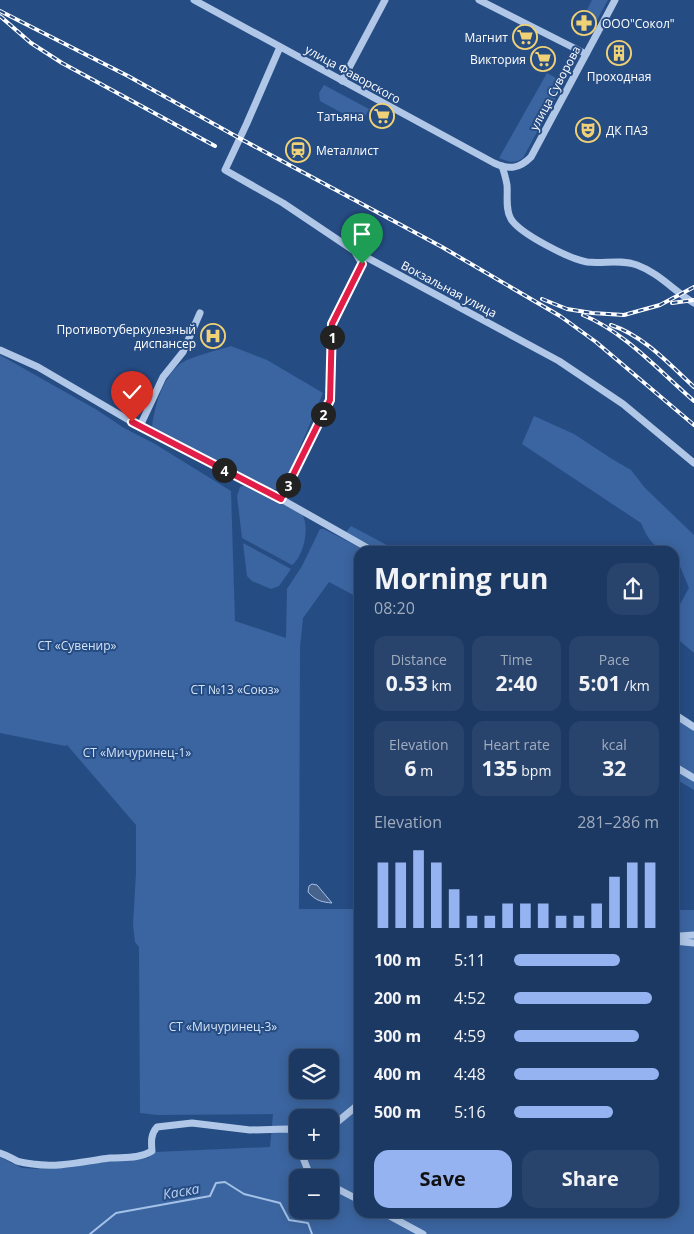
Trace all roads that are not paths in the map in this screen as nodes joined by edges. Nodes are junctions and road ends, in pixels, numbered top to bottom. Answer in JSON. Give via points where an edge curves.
{"nodes":[{"id":1,"x":194,"y":0,"type":"edge"},
{"id":2,"x":385,"y":0,"type":"edge"},
{"id":3,"x":479,"y":0,"type":"edge"},
{"id":4,"x":615,"y":0,"type":"edge"},
{"id":5,"x":280,"y":47,"type":"junction"},
{"id":6,"x":586,"y":54,"type":"junction"},
{"id":7,"x":342,"y":81,"type":"junction"},
{"id":8,"x":502,"y":166,"type":"junction"},
{"id":9,"x":353,"y":250,"type":"junction"},
{"id":10,"x":694,"y":303,"type":"edge"},
{"id":11,"x":200,"y":314,"type":"dead end"},
{"id":12,"x":0,"y":350,"type":"edge"},
{"id":13,"x":140,"y":426,"type":"junction"},
{"id":14,"x":694,"y":463,"type":"edge"},
{"id":15,"x":281,"y":499,"type":"junction"},
{"id":16,"x":364,"y":546,"type":"edge"},
{"id":17,"x":679,"y":717,"type":"edge"},
{"id":18,"x":694,"y":727,"type":"edge"},
{"id":19,"x":679,"y":769,"type":"edge"},
{"id":20,"x":694,"y":778,"type":"edge"},
{"id":21,"x":694,"y":935,"type":"edge"},
{"id":22,"x":679,"y":937,"type":"edge"},
{"id":23,"x":679,"y":941,"type":"edge"},
{"id":24,"x":694,"y":943,"type":"edge"},
{"id":25,"x":354,"y":1108,"type":"edge"},
{"id":26,"x":339,"y":1121,"type":"edge"},
{"id":27,"x":289,"y":1130,"type":"edge"},
{"id":28,"x":0,"y":1153,"type":"edge"},
{"id":29,"x":339,"y":1190,"type":"edge"},
{"id":30,"x":354,"y":1197,"type":"edge"},
{"id":31,"x":393,"y":1218,"type":"edge"},
{"id":32,"x":423,"y":1234,"type":"edge"}],
"edges":[{"from":1,"to":5,"type":"street","name":"улица Фаворского"},
{"from":2,"to":7,"type":"street"},
{"from":3,"to":6,"type":"street"},
{"from":4,"to":6,"type":"street","name":"улица Суворова"},
{"from":5,"to":7,"type":"street","name":"улица Фаворского"},
{"from":5,"to":9,"type":"street","name":"Вокзальная улица","via":[[225,170],[283,203]]},
{"from":6,"to":8,"type":"street","name":"улица Суворова","via":[[530,157],[519,166]]},
{"from":7,"to":8,"type":"street","name":"улица Фаворского"},
{"from":8,"to":10,"type":"street","via":[[511,219],[520,228],[578,260],[625,262],[643,268]]},
{"from":9,"to":14,"type":"street","name":"Вокзальная улица","via":[[559,361],[623,404]]},
{"from":9,"to":15,"type":"street","via":[[362,264],[332,324],[330,400]]},
{"from":11,"to":13,"type":"street","via":[[183,352],[163,377]]},
{"from":12,"to":13,"type":"street","via":[[38,367]]},
{"from":13,"to":15,"type":"street"},
{"from":15,"to":16,"type":"street"},
{"from":17,"to":18,"type":"street"},
{"from":19,"to":20,"type":"street"},
{"from":21,"to":22,"type":"street"},
{"from":23,"to":24,"type":"street"},
{"from":25,"to":26,"type":"street"},
{"from":27,"to":28,"type":"street","via":[[183,1124],[157,1127],[153,1132],[152,1151],[146,1155],[82,1163],[35,1165]]},
{"from":29,"to":30,"type":"street"},
{"from":31,"to":32,"type":"street"}]}
